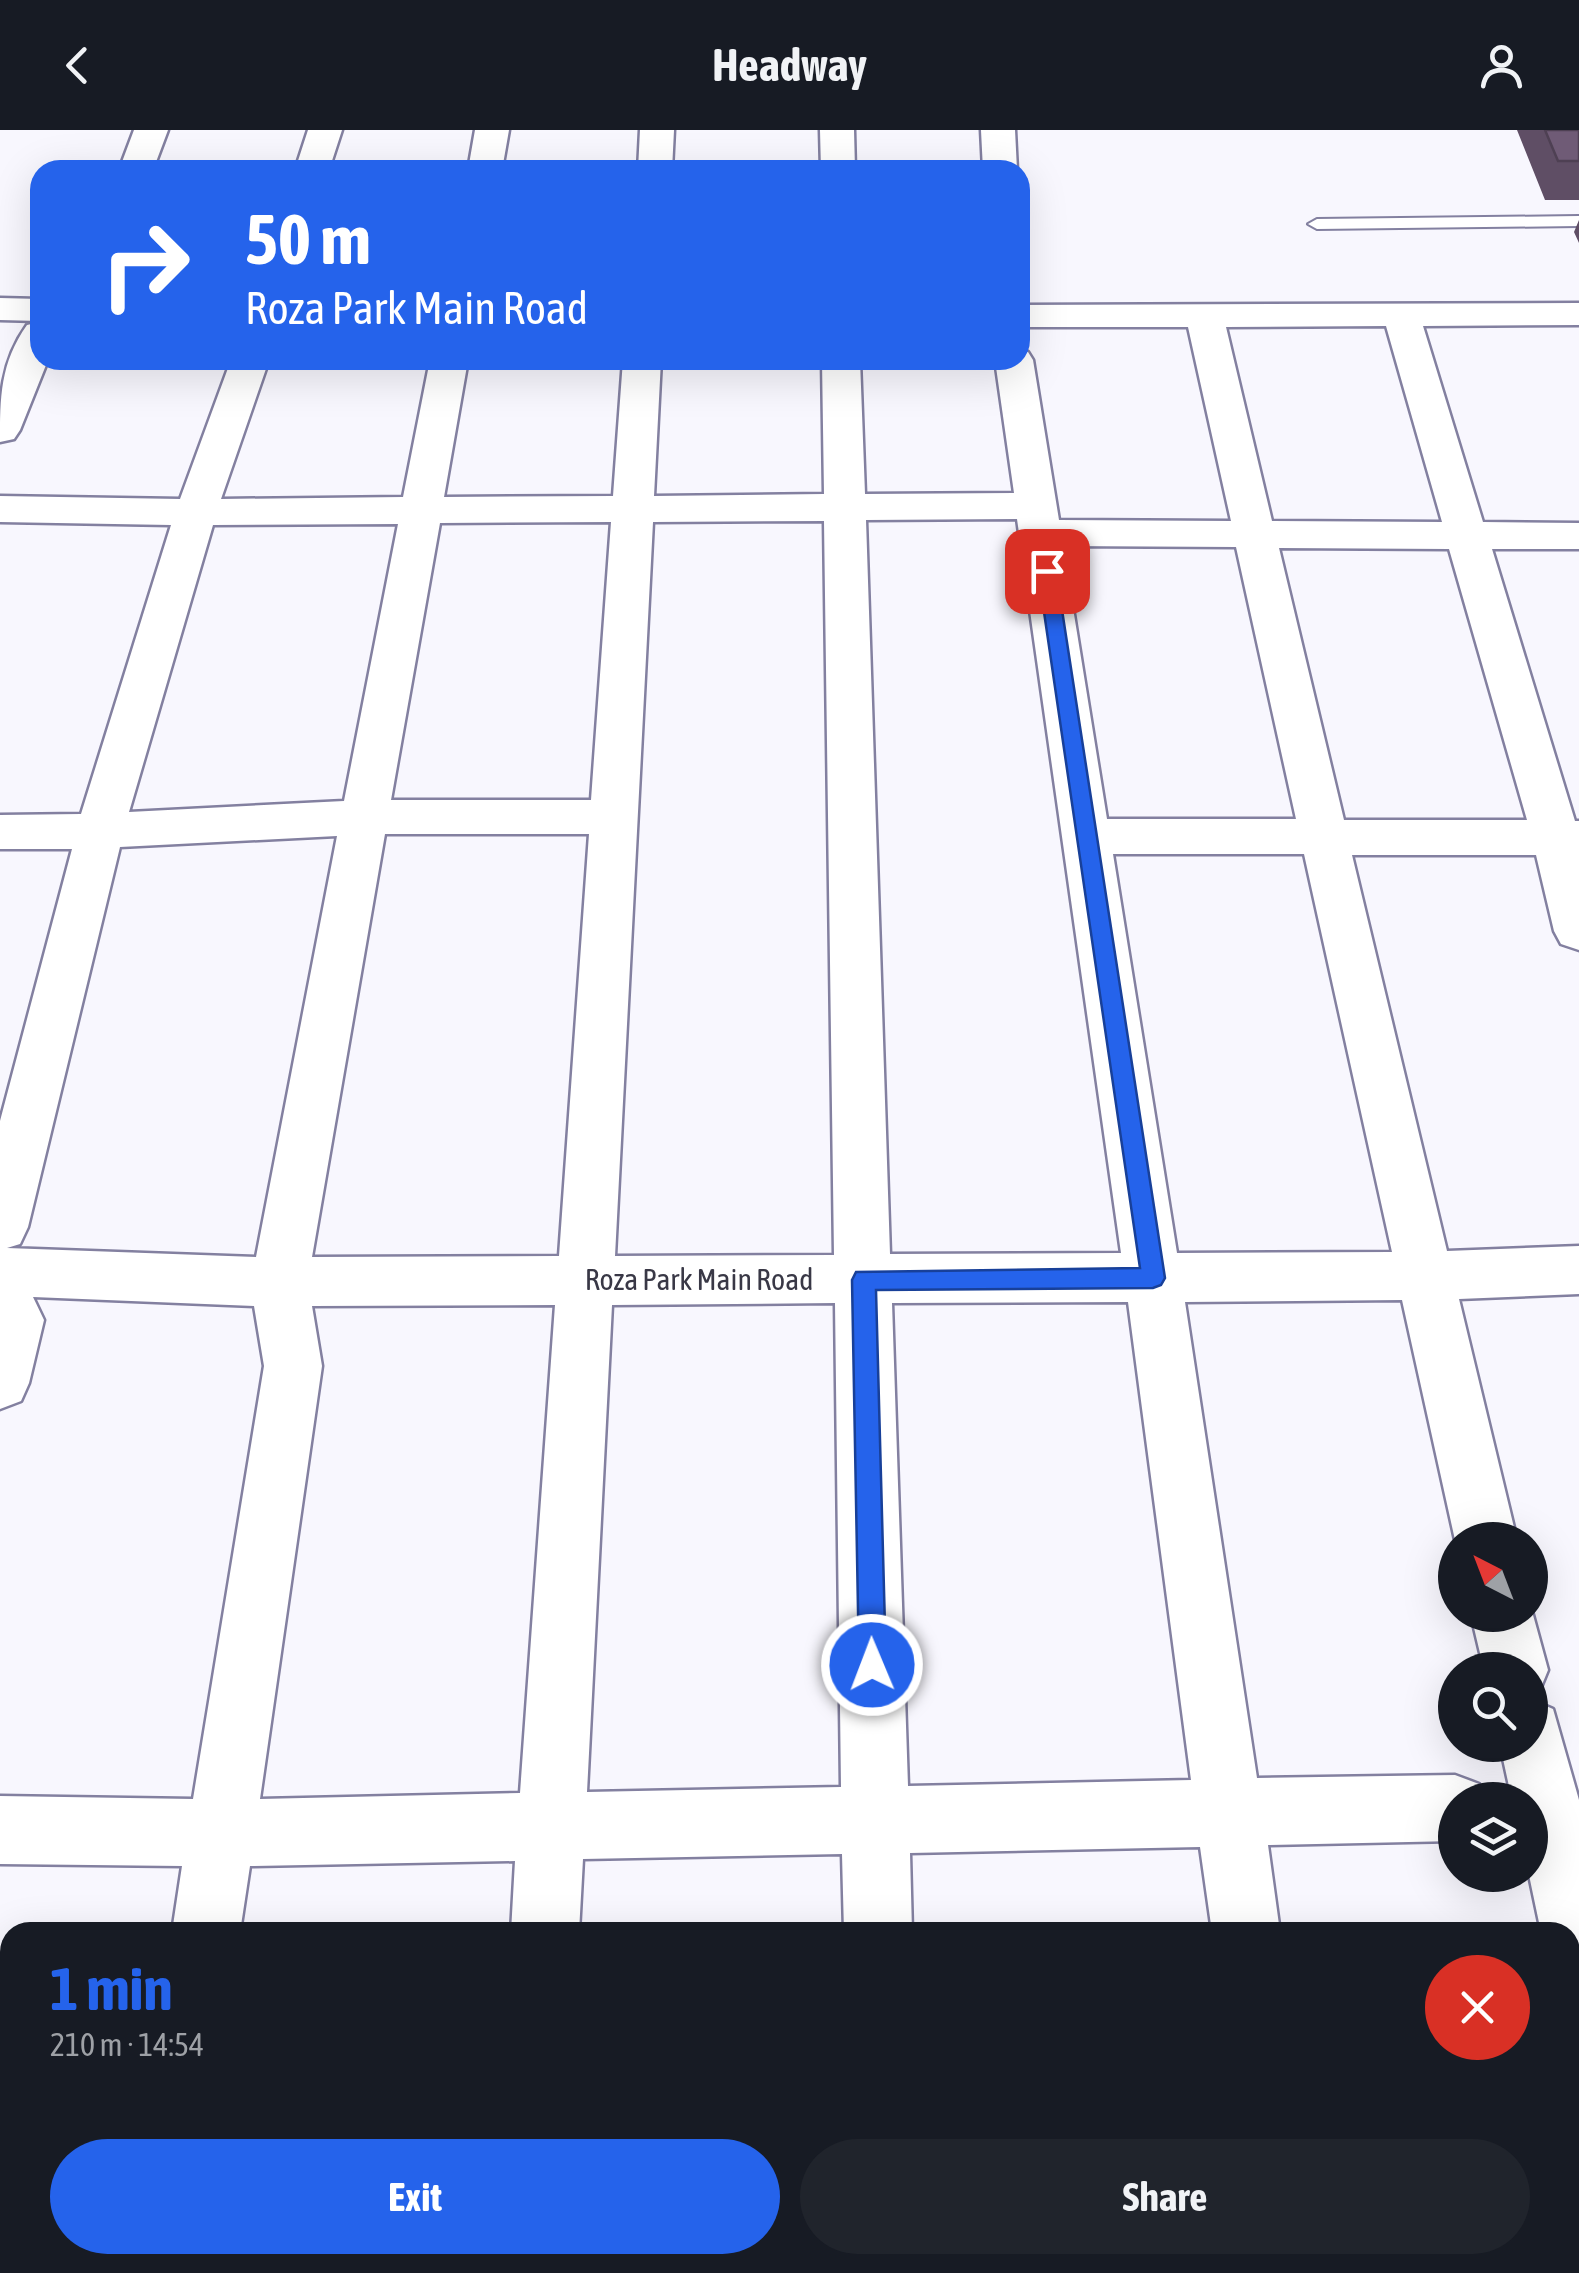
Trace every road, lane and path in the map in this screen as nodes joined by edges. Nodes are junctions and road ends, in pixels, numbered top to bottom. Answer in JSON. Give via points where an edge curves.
{"nodes":[{"id":1,"x":151,"y":130,"type":"edge"},
{"id":2,"x":325,"y":130,"type":"edge"},
{"id":3,"x":492,"y":130,"type":"edge"},
{"id":4,"x":657,"y":130,"type":"edge"},
{"id":5,"x":837,"y":130,"type":"edge"},
{"id":6,"x":998,"y":130,"type":"edge"},
{"id":7,"x":140,"y":160,"type":"edge"},
{"id":8,"x":315,"y":160,"type":"edge"},
{"id":9,"x":486,"y":160,"type":"edge"},
{"id":10,"x":656,"y":160,"type":"edge"},
{"id":11,"x":838,"y":160,"type":"edge"},
{"id":12,"x":1000,"y":160,"type":"edge"},
{"id":13,"x":1579,"y":220,"type":"edge"},
{"id":14,"x":1316,"y":224,"type":"dead end"},
{"id":15,"x":0,"y":309,"type":"edge"},
{"id":16,"x":30,"y":310,"type":"edge"},
{"id":17,"x":1401,"y":314,"type":"junction"},
{"id":18,"x":1204,"y":315,"type":"junction"},
{"id":19,"x":1030,"y":316,"type":"edge"},
{"id":20,"x":1578,"y":318,"type":"edge"},
{"id":21,"x":30,"y":357,"type":"edge"},
{"id":22,"x":246,"y":370,"type":"edge"},
{"id":23,"x":447,"y":370,"type":"edge"},
{"id":24,"x":641,"y":370,"type":"edge"},
{"id":25,"x":841,"y":370,"type":"edge"},
{"id":26,"x":1015,"y":370,"type":"edge"},
{"id":27,"x":0,"y":430,"type":"edge"},
{"id":28,"x":842,"y":508,"type":"junction"},
{"id":29,"x":0,"y":509,"type":"edge"},
{"id":30,"x":630,"y":509,"type":"junction"},
{"id":31,"x":420,"y":510,"type":"junction"},
{"id":32,"x":196,"y":512,"type":"junction"},
{"id":33,"x":1037,"y":520,"type":"junction"},
{"id":34,"x":1255,"y":534,"type":"junction"},
{"id":35,"x":1466,"y":534,"type":"junction"},
{"id":36,"x":1579,"y":536,"type":"edge"},
{"id":37,"x":366,"y":816,"type":"junction"},
{"id":38,"x":614,"y":817,"type":"junction"},
{"id":39,"x":100,"y":831,"type":"junction"},
{"id":40,"x":0,"y":832,"type":"edge"},
{"id":41,"x":1087,"y":836,"type":"junction"},
{"id":42,"x":1324,"y":837,"type":"junction"},
{"id":43,"x":1567,"y":838,"type":"edge"},
{"id":44,"x":1579,"y":931,"type":"edge"},
{"id":45,"x":0,"y":1227,"type":"edge"},
{"id":46,"x":1579,"y":1270,"type":"edge"},
{"id":47,"x":0,"y":1272,"type":"edge"},
{"id":48,"x":1426,"y":1276,"type":"junction"},
{"id":49,"x":1153,"y":1278,"type":"junction"},
{"id":50,"x":864,"y":1280,"type":"junction"},
{"id":51,"x":586,"y":1281,"type":"junction"},
{"id":52,"x":279,"y":1282,"type":"junction"},
{"id":53,"x":0,"y":1293,"type":"edge"},
{"id":54,"x":0,"y":1383,"type":"edge"},
{"id":55,"x":1482,"y":1522,"type":"edge"},
{"id":56,"x":1438,"y":1808,"type":"edge"},
{"id":57,"x":1228,"y":1812,"type":"junction"},
{"id":58,"x":876,"y":1819,"type":"junction"},
{"id":59,"x":552,"y":1825,"type":"junction"},
{"id":60,"x":0,"y":1830,"type":"edge"},
{"id":61,"x":222,"y":1832,"type":"junction"},
{"id":62,"x":1548,"y":1840,"type":"edge"},
{"id":63,"x":208,"y":1922,"type":"edge"},
{"id":64,"x":547,"y":1922,"type":"edge"},
{"id":65,"x":878,"y":1922,"type":"edge"},
{"id":66,"x":1244,"y":1922,"type":"edge"},
{"id":67,"x":1572,"y":1922,"type":"edge"}],
"edges":[{"from":1,"to":7,"type":"street"},
{"from":2,"to":8,"type":"street"},
{"from":3,"to":9,"type":"street"},
{"from":4,"to":10,"type":"street"},
{"from":5,"to":11,"type":"street"},
{"from":6,"to":12,"type":"street"},
{"from":13,"to":14,"type":"lane"},
{"from":15,"to":16,"type":"street"},
{"from":17,"to":18,"type":"street"},
{"from":17,"to":20,"type":"street"},
{"from":17,"to":35,"type":"street"},
{"from":18,"to":19,"type":"street"},
{"from":18,"to":34,"type":"street"},
{"from":21,"to":27,"type":"street"},
{"from":22,"to":32,"type":"street"},
{"from":23,"to":31,"type":"street"},
{"from":24,"to":30,"type":"street"},
{"from":25,"to":28,"type":"street"},
{"from":26,"to":33,"type":"street"},
{"from":28,"to":30,"type":"street"},
{"from":28,"to":33,"type":"street"},
{"from":28,"to":50,"type":"street"},
{"from":29,"to":32,"type":"street"},
{"from":30,"to":31,"type":"street"},
{"from":30,"to":38,"type":"street"},
{"from":31,"to":32,"type":"street"},
{"from":31,"to":37,"type":"street"},
{"from":32,"to":39,"type":"street"},
{"from":33,"to":34,"type":"street"},
{"from":33,"to":41,"type":"street"},
{"from":34,"to":35,"type":"street"},
{"from":34,"to":42,"type":"street"},
{"from":35,"to":36,"type":"street"},
{"from":35,"to":43,"type":"street"},
{"from":37,"to":38,"type":"street"},
{"from":37,"to":39,"type":"street"},
{"from":37,"to":52,"type":"street"},
{"from":38,"to":51,"type":"street"},
{"from":39,"to":40,"type":"street"},
{"from":39,"to":45,"type":"street"},
{"from":41,"to":42,"type":"street"},
{"from":41,"to":49,"type":"street"},
{"from":42,"to":43,"type":"street"},
{"from":42,"to":48,"type":"street"},
{"from":43,"to":44,"type":"street"},
{"from":46,"to":48,"type":"street","name":"Roza Park Main Road"},
{"from":47,"to":52,"type":"street","name":"Roza Park Main Road"},
{"from":48,"to":49,"type":"street","name":"Roza Park Main Road"},
{"from":48,"to":55,"type":"street"},
{"from":49,"to":50,"type":"street","name":"Roza Park Main Road"},
{"from":49,"to":57,"type":"street"},
{"from":50,"to":51,"type":"street","name":"Roza Park Main Road"},
{"from":50,"to":58,"type":"street"},
{"from":51,"to":52,"type":"street","name":"Roza Park Main Road"},
{"from":51,"to":59,"type":"street"},
{"from":52,"to":61,"type":"street","via":[[292,1366]]},
{"from":53,"to":54,"type":"street","via":[[15,1320]]},
{"from":56,"to":57,"type":"street"},
{"from":57,"to":58,"type":"street"},
{"from":57,"to":66,"type":"street"},
{"from":58,"to":59,"type":"street"},
{"from":58,"to":65,"type":"street"},
{"from":59,"to":61,"type":"street"},
{"from":59,"to":64,"type":"street"},
{"from":60,"to":61,"type":"street"},
{"from":61,"to":63,"type":"street"},
{"from":62,"to":67,"type":"street"}]}
